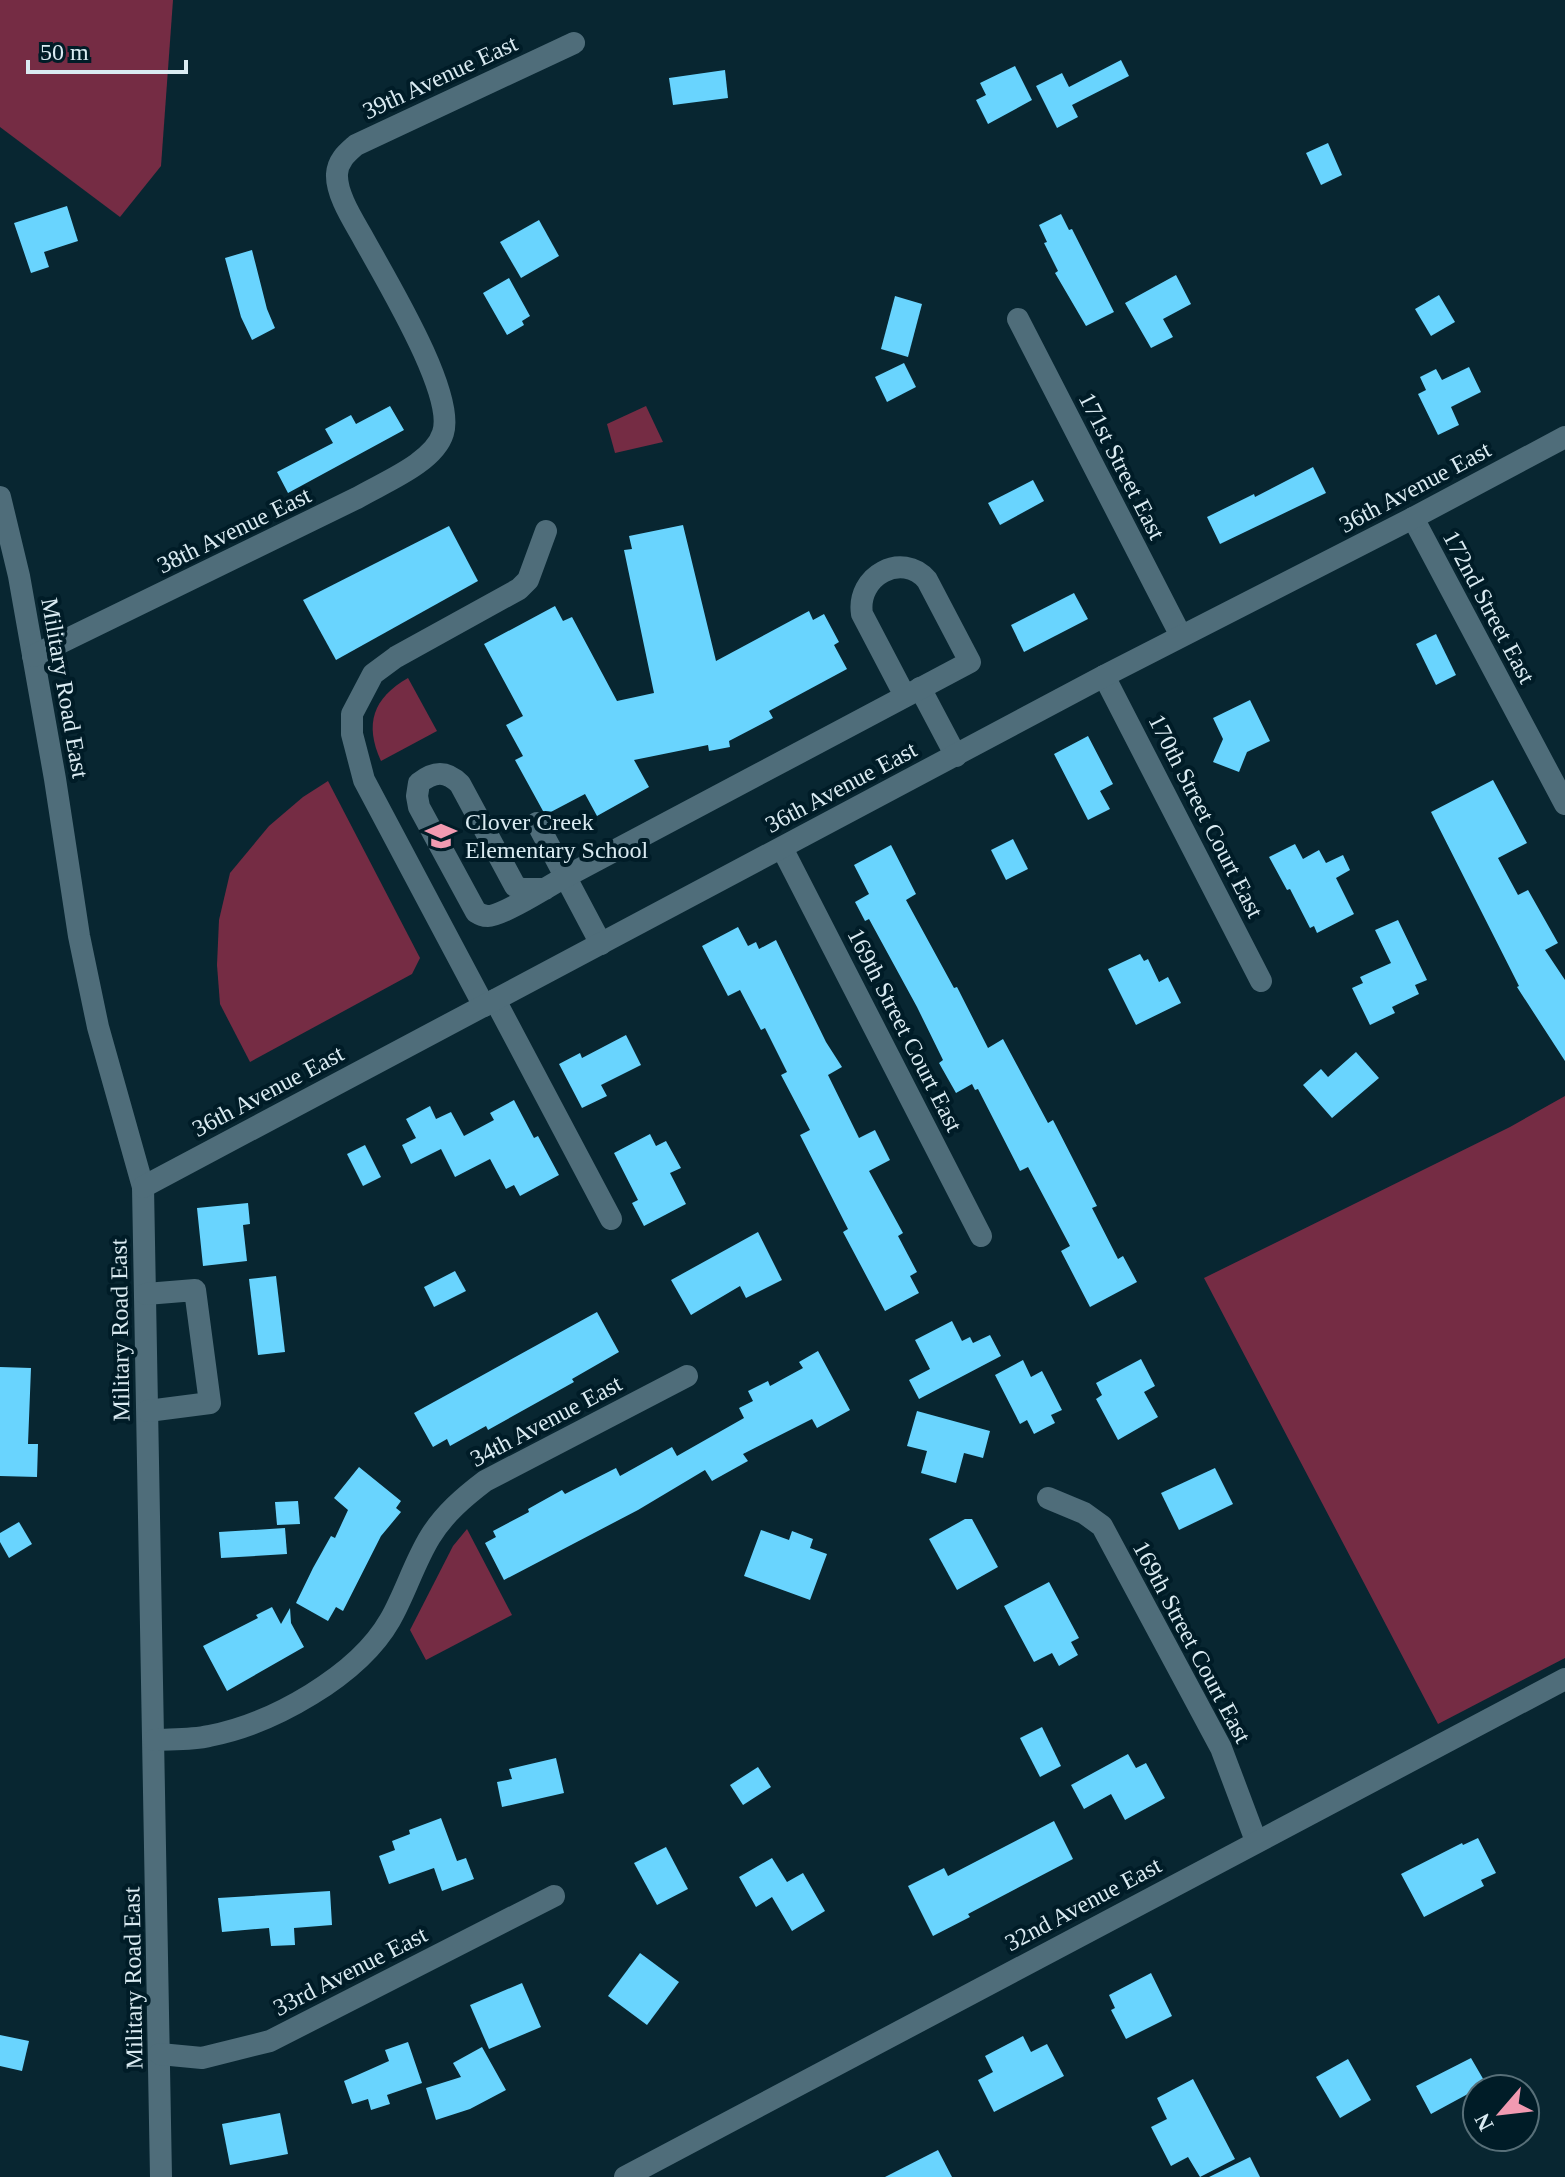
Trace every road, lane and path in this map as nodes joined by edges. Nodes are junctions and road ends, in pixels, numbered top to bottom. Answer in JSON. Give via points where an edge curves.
{"nodes":[{"id":1,"x":574,"y":43,"type":"dead end"},
{"id":2,"x":1018,"y":319,"type":"dead end"},
{"id":3,"x":444,"y":432,"type":"joint"},
{"id":4,"x":1565,"y":437,"type":"edge"},
{"id":5,"x":0,"y":497,"type":"edge"},
{"id":6,"x":1413,"y":518,"type":"junction"},
{"id":7,"x":546,"y":531,"type":"dead end"},
{"id":8,"x":1181,"y":636,"type":"junction"},
{"id":9,"x":33,"y":656,"type":"junction"},
{"id":10,"x":1104,"y":676,"type":"junction"},
{"id":11,"x":913,"y":692,"type":"junction"},
{"id":12,"x":956,"y":756,"type":"junction"},
{"id":13,"x":1565,"y":804,"type":"edge"},
{"id":14,"x":537,"y":823,"type":"dead end"},
{"id":15,"x":782,"y":848,"type":"junction"},
{"id":16,"x":565,"y":877,"type":"junction"},
{"id":17,"x":545,"y":889,"type":"junction"},
{"id":18,"x":601,"y":944,"type":"junction"},
{"id":19,"x":1261,"y":981,"type":"dead end"},
{"id":20,"x":489,"y":1003,"type":"junction"},
{"id":21,"x":143,"y":1187,"type":"junction"},
{"id":22,"x":611,"y":1219,"type":"dead end"},
{"id":23,"x":981,"y":1236,"type":"dead end"},
{"id":24,"x":146,"y":1294,"type":"junction"},
{"id":25,"x":687,"y":1376,"type":"dead end"},
{"id":26,"x":148,"y":1411,"type":"junction"},
{"id":27,"x":1048,"y":1498,"type":"dead end"},
{"id":28,"x":1565,"y":1679,"type":"edge"},
{"id":29,"x":154,"y":1740,"type":"junction"},
{"id":30,"x":1256,"y":1841,"type":"junction"},
{"id":31,"x":554,"y":1896,"type":"dead end"},
{"id":32,"x":160,"y":2054,"type":"junction"},
{"id":33,"x":161,"y":2177,"type":"edge"},
{"id":34,"x":625,"y":2177,"type":"edge"}],
"edges":[{"from":1,"to":3,"type":"street","name":"39th Avenue East","via":[[356,145],[342,157],[337,175],[351,216],[434,377]]},
{"from":2,"to":8,"type":"street","name":"171st Street East"},
{"from":3,"to":9,"type":"street","name":"38th Avenue East","via":[[404,473]]},
{"from":4,"to":6,"type":"street","name":"36th Avenue East"},
{"from":5,"to":9,"type":"street","name":"Military Road East"},
{"from":6,"to":8,"type":"street","name":"36th Avenue East"},
{"from":6,"to":13,"type":"street","name":"172nd Street East"},
{"from":7,"to":20,"type":"street","via":[[528,580],[519,589],[373,674],[352,714],[364,780]]},
{"from":8,"to":10,"type":"street","name":"36th Avenue East"},
{"from":9,"to":21,"type":"street","name":"Military Road East","via":[[79,936],[98,1027]]},
{"from":10,"to":12,"type":"street","name":"36th Avenue East"},
{"from":10,"to":19,"type":"street","name":"170th Street Court East"},
{"from":11,"to":11,"type":"street","via":[[970,662],[927,580],[919,571],[896,568],[875,577],[860,601],[862,614]]},
{"from":11,"to":12,"type":"street"},
{"from":11,"to":16,"type":"street"},
{"from":12,"to":15,"type":"street","name":"36th Avenue East"},
{"from":14,"to":16,"type":"street"},
{"from":15,"to":18,"type":"street","name":"36th Avenue East"},
{"from":15,"to":23,"type":"street","name":"169th Street Court East"},
{"from":16,"to":17,"type":"street"},
{"from":16,"to":18,"type":"street"},
{"from":17,"to":17,"type":"street","via":[[515,886],[451,775],[440,772],[419,783],[419,807],[476,912],[495,915]]},
{"from":18,"to":20,"type":"street","name":"36th Avenue East"},
{"from":20,"to":21,"type":"street","name":"36th Avenue East"},
{"from":20,"to":22,"type":"street"},
{"from":21,"to":24,"type":"street","name":"Military Road East"},
{"from":24,"to":26,"type":"street","name":"Military Road East"},
{"from":24,"to":26,"type":"street","via":[[195,1290],[210,1403]]},
{"from":25,"to":29,"type":"street","name":"34th Avenue East","via":[[485,1481],[461,1499],[430,1537],[382,1632],[334,1681],[234,1730]]},
{"from":26,"to":29,"type":"street","name":"Military Road East"},
{"from":27,"to":30,"type":"street","name":"169th Street Court East","via":[[1102,1526],[1221,1748]]},
{"from":28,"to":30,"type":"street","name":"32nd Avenue East"},
{"from":29,"to":32,"type":"street","name":"Military Road East"},
{"from":30,"to":34,"type":"street","name":"32nd Avenue East"},
{"from":31,"to":32,"type":"street","name":"33rd Avenue East","via":[[270,2041],[202,2058]]},
{"from":32,"to":33,"type":"street","name":"Military Road East"}]}
